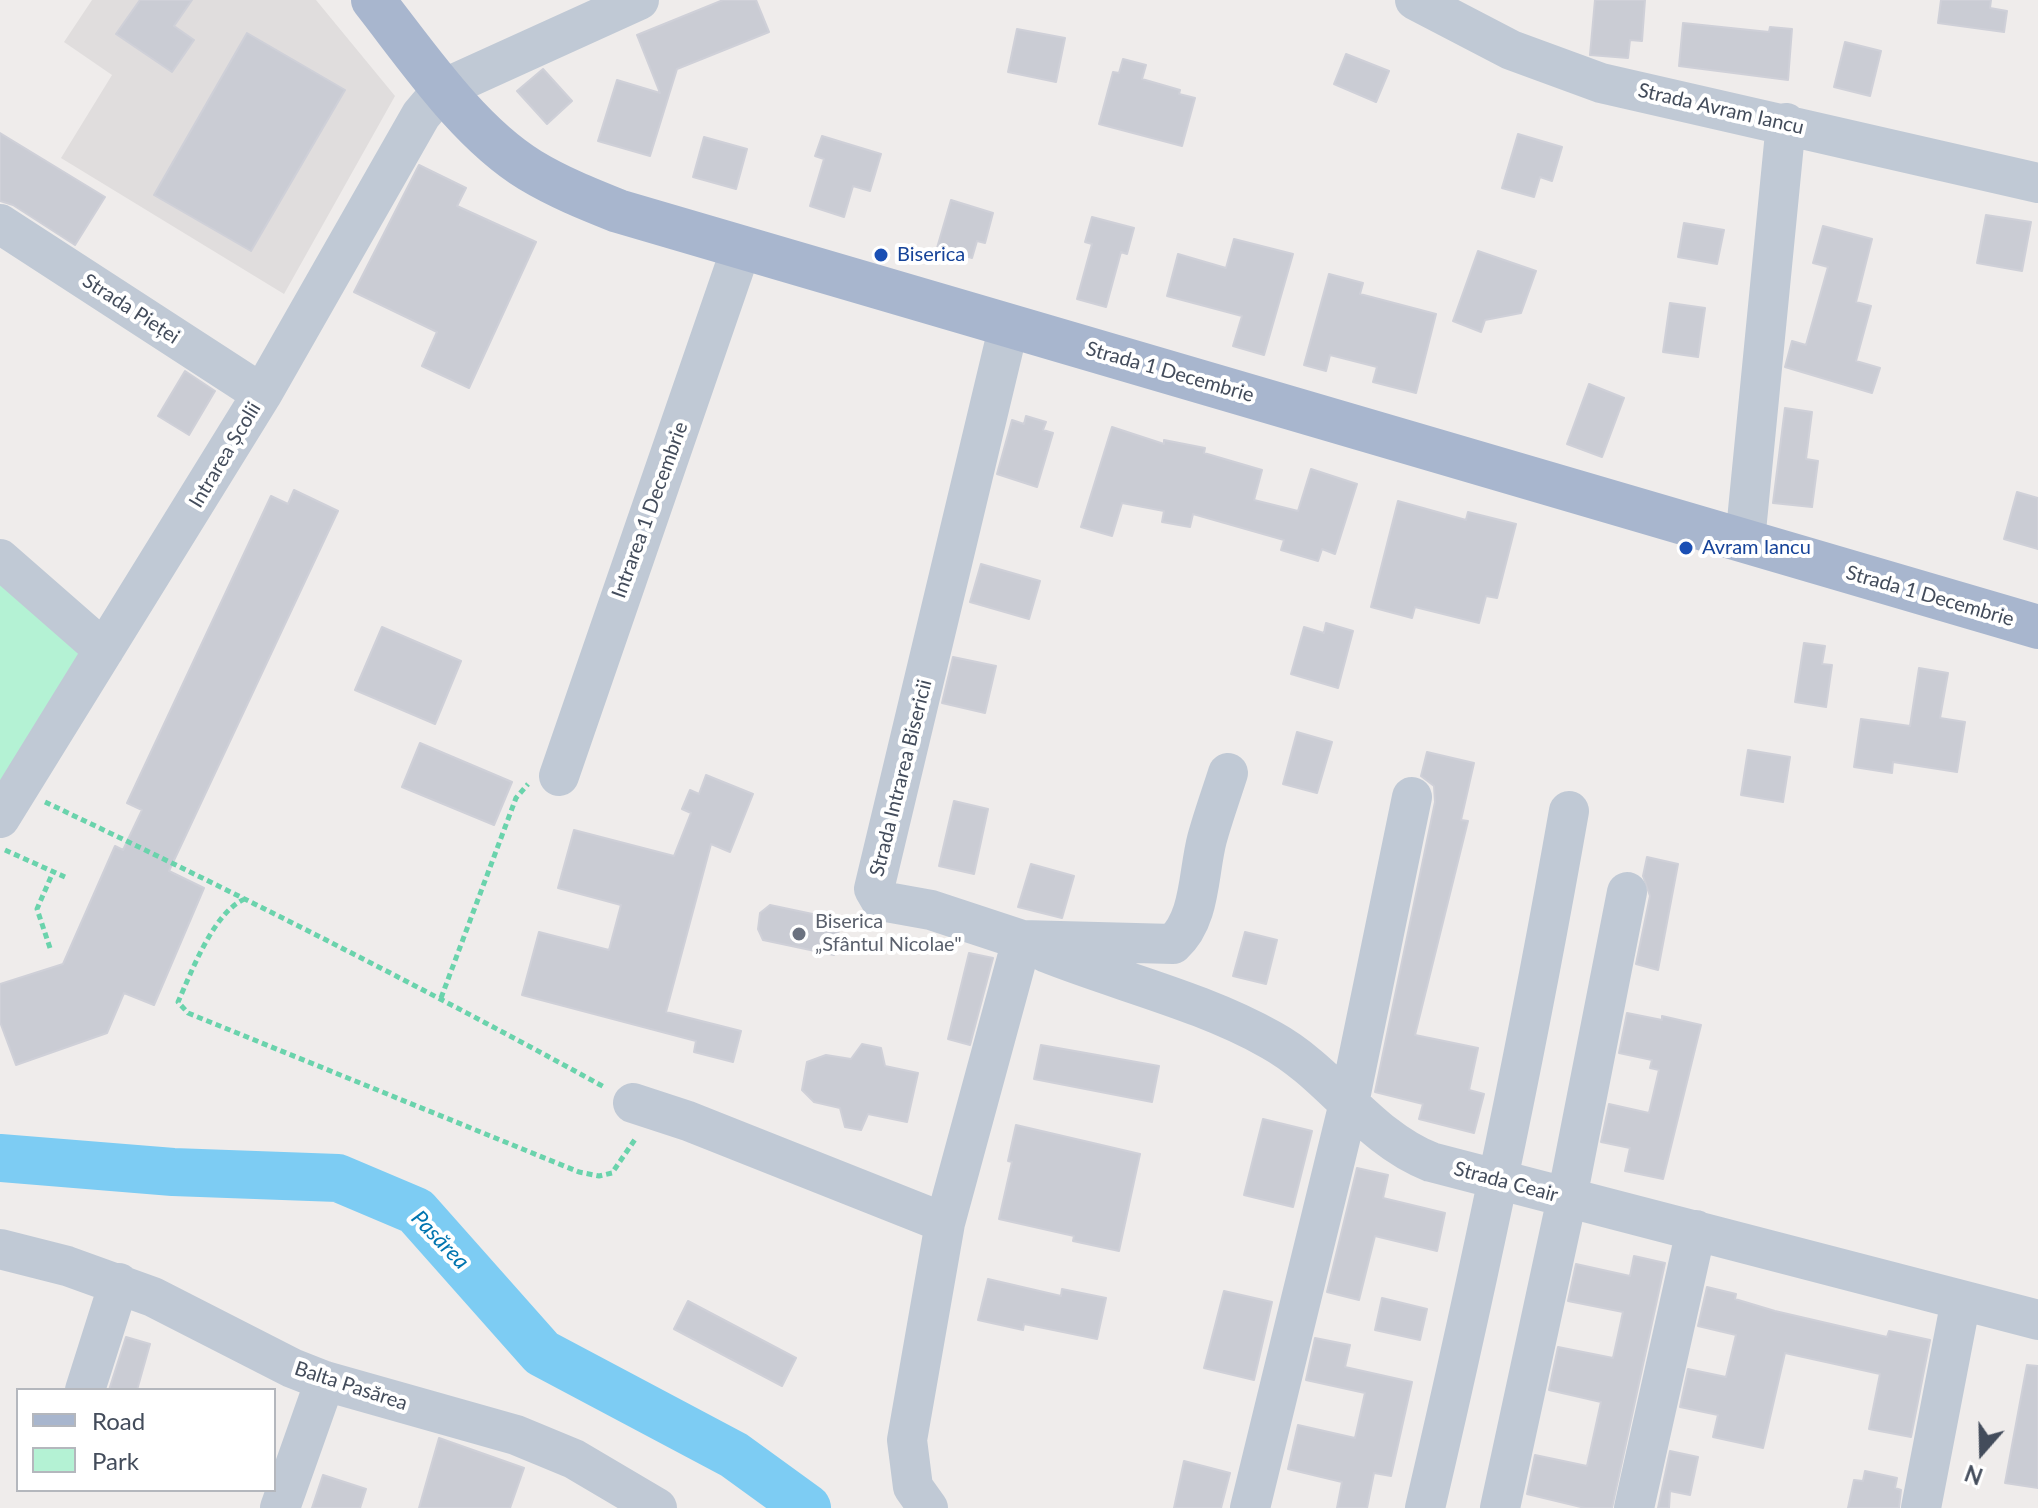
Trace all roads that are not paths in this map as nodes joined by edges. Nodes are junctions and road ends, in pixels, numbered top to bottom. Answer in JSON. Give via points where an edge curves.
{"nodes":[{"id":1,"x":373,"y":0,"type":"edge"},
{"id":2,"x":639,"y":0,"type":"edge"},
{"id":3,"x":1415,"y":0,"type":"edge"},
{"id":4,"x":443,"y":89,"type":"junction"},
{"id":5,"x":1786,"y":123,"type":"junction"},
{"id":6,"x":2038,"y":183,"type":"edge"},
{"id":7,"x":0,"y":224,"type":"edge"},
{"id":8,"x":742,"y":246,"type":"junction"},
{"id":9,"x":1009,"y":325,"type":"junction"},
{"id":10,"x":262,"y":394,"type":"junction"},
{"id":11,"x":1745,"y":541,"type":"junction"},
{"id":12,"x":0,"y":559,"type":"edge"},
{"id":13,"x":2038,"y":627,"type":"edge"},
{"id":14,"x":104,"y":650,"type":"junction"},
{"id":15,"x":1228,"y":773,"type":"dead end"},
{"id":16,"x":559,"y":776,"type":"road end"},
{"id":17,"x":1412,"y":797,"type":"dead end"},
{"id":18,"x":9,"y":804,"type":"edge"},
{"id":19,"x":1569,"y":811,"type":"dead end"},
{"id":20,"x":1627,"y":892,"type":"dead end"},
{"id":21,"x":1022,"y":940,"type":"junction"},
{"id":22,"x":633,"y":1103,"type":"road end"},
{"id":23,"x":1349,"y":1103,"type":"junction"},
{"id":24,"x":1498,"y":1180,"type":"junction"},
{"id":25,"x":1567,"y":1198,"type":"junction"},
{"id":26,"x":945,"y":1223,"type":"junction"},
{"id":27,"x":1696,"y":1230,"type":"junction"},
{"id":28,"x":0,"y":1249,"type":"edge"},
{"id":29,"x":119,"y":1283,"type":"junction"},
{"id":30,"x":1961,"y":1300,"type":"junction"},
{"id":31,"x":2038,"y":1320,"type":"edge"},
{"id":32,"x":325,"y":1381,"type":"junction"},
{"id":33,"x":86,"y":1388,"type":"edge"},
{"id":34,"x":280,"y":1508,"type":"edge"},
{"id":35,"x":657,"y":1508,"type":"edge"},
{"id":36,"x":928,"y":1508,"type":"edge"},
{"id":37,"x":1250,"y":1508,"type":"edge"},
{"id":38,"x":1425,"y":1508,"type":"edge"},
{"id":39,"x":1500,"y":1508,"type":"edge"},
{"id":40,"x":1634,"y":1508,"type":"edge"},
{"id":41,"x":1921,"y":1508,"type":"edge"}],
"edges":[{"from":1,"to":4,"type":"main road","name":"Strada 1 Decembrie"},
{"from":2,"to":4,"type":"street"},
{"from":3,"to":5,"type":"street","name":"Strada Avram Iancu","via":[[1557,69]]},
{"from":4,"to":8,"type":"main road","name":"Strada 1 Decembrie","via":[[527,168],[570,192]]},
{"from":4,"to":10,"type":"street","name":"Intrarea Școlii","via":[[406,137]]},
{"from":5,"to":6,"type":"street","name":"Strada Avram Iancu"},
{"from":5,"to":11,"type":"street"},
{"from":7,"to":10,"type":"street","name":"Strada Pieței"},
{"from":8,"to":9,"type":"main road","name":"Strada 1 Decembrie"},
{"from":8,"to":16,"type":"street","name":"Intrarea 1 Decembrie"},
{"from":9,"to":11,"type":"main road","name":"Strada 1 Decembrie"},
{"from":9,"to":21,"type":"street","name":"Strada Intrarea Bisericii","via":[[874,889],[881,901],[931,910]]},
{"from":10,"to":14,"type":"street","name":"Intrarea Școlii"},
{"from":11,"to":13,"type":"main road","name":"Strada 1 Decembrie"},
{"from":12,"to":14,"type":"street"},
{"from":14,"to":18,"type":"street","name":"Intrarea Școlii"},
{"from":15,"to":21,"type":"street","name":"Strada Intrarea Bisericii","via":[[1207,840],[1192,916],[1173,944]]},
{"from":17,"to":23,"type":"street"},
{"from":19,"to":24,"type":"street"},
{"from":20,"to":25,"type":"street"},
{"from":21,"to":23,"type":"street","name":"Strada Ceair","via":[[1259,1034],[1306,1064]]},
{"from":21,"to":26,"type":"street"},
{"from":22,"to":26,"type":"street"},
{"from":23,"to":24,"type":"street","name":"Strada Ceair","via":[[1403,1151]]},
{"from":23,"to":37,"type":"street"},
{"from":24,"to":25,"type":"street","name":"Strada Ceair"},
{"from":24,"to":38,"type":"street"},
{"from":25,"to":27,"type":"street","name":"Strada Ceair"},
{"from":25,"to":39,"type":"street"},
{"from":26,"to":36,"type":"street","via":[[907,1440],[913,1487]]},
{"from":27,"to":30,"type":"street","name":"Strada Ceair"},
{"from":27,"to":40,"type":"street"},
{"from":28,"to":29,"type":"street","name":"Balta Pasărea"},
{"from":29,"to":32,"type":"street","name":"Balta Pasărea"},
{"from":29,"to":33,"type":"street"},
{"from":30,"to":31,"type":"street","name":"Strada Ceair"},
{"from":30,"to":41,"type":"street"},
{"from":32,"to":34,"type":"street"},
{"from":32,"to":35,"type":"street","name":"Balta Pasărea","via":[[516,1435],[574,1459]]}]}
